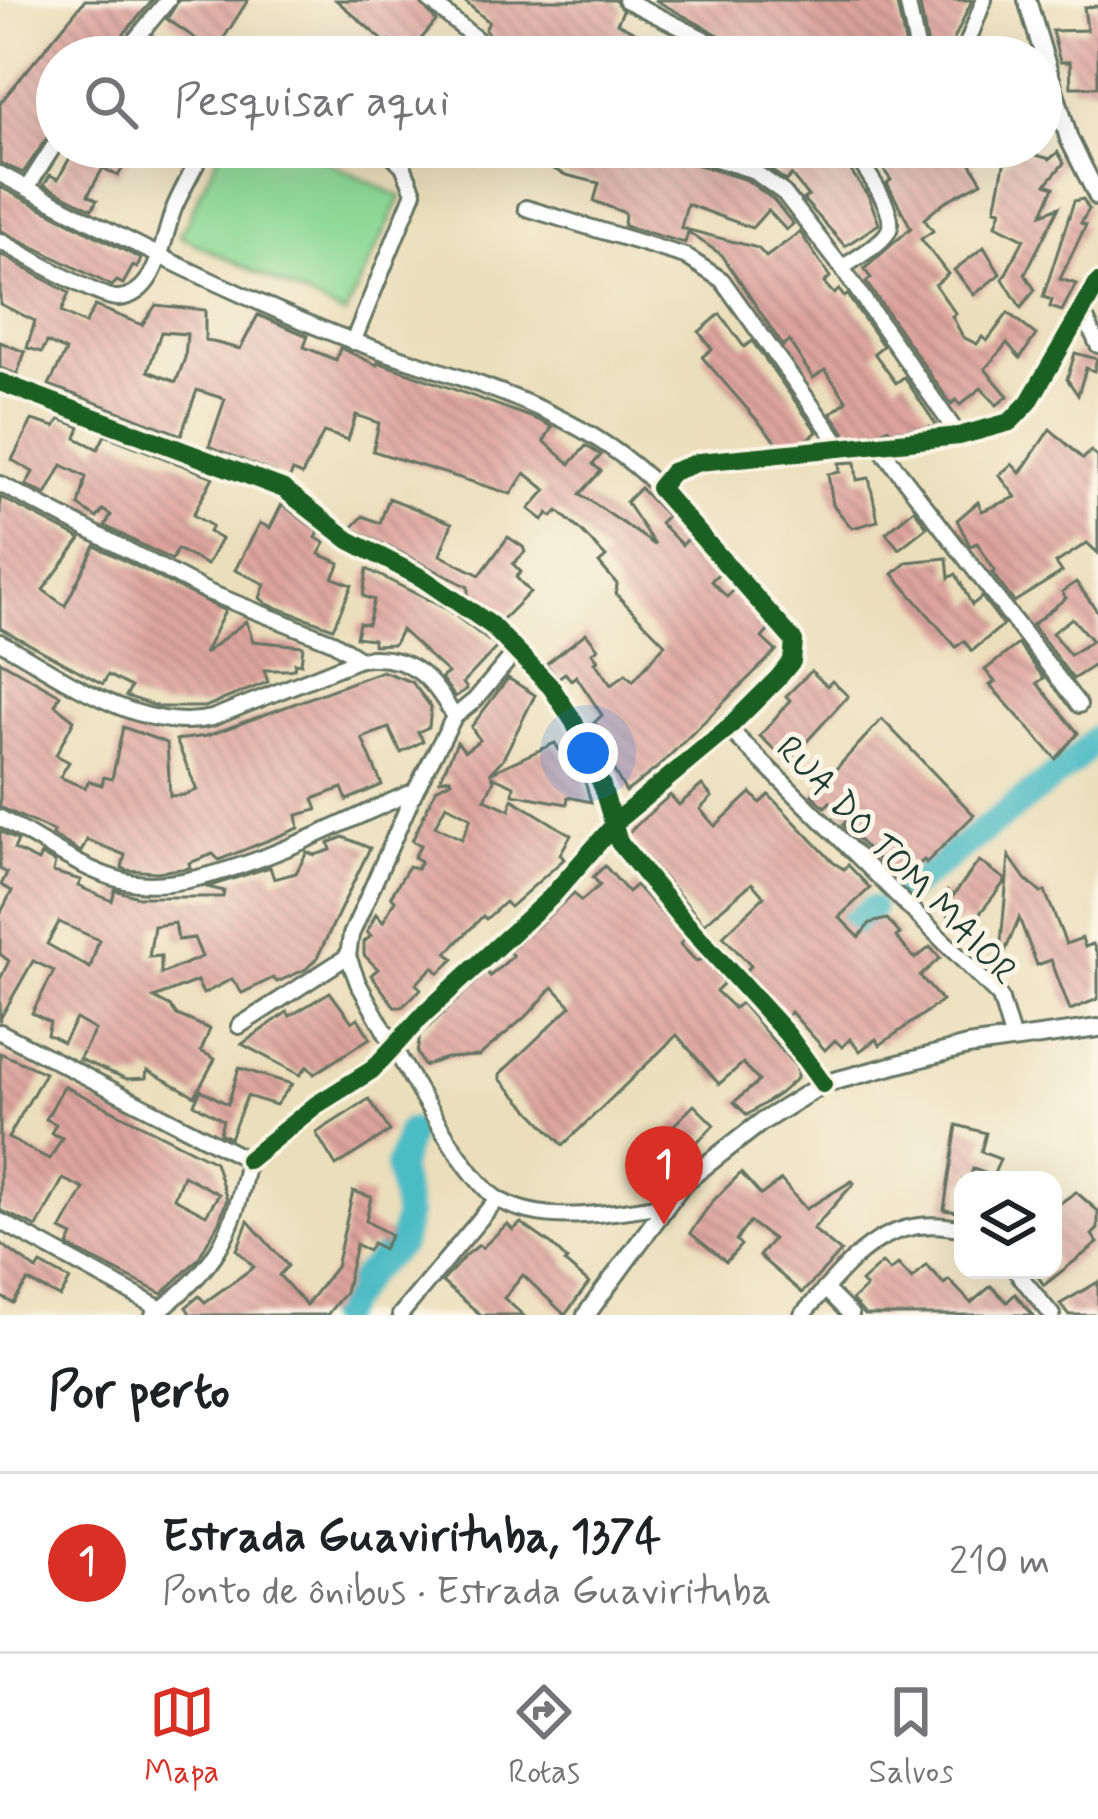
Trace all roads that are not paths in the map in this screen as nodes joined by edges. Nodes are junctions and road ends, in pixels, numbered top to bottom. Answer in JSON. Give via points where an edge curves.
{"nodes":[{"id":1,"x":168,"y":0,"type":"edge"},
{"id":2,"x":429,"y":0,"type":"edge"},
{"id":3,"x":626,"y":0,"type":"edge"},
{"id":4,"x":907,"y":0,"type":"edge"},
{"id":5,"x":984,"y":0,"type":"edge"},
{"id":6,"x":1027,"y":0,"type":"edge"},
{"id":7,"x":138,"y":36,"type":"edge"},
{"id":8,"x":473,"y":36,"type":"edge"},
{"id":9,"x":698,"y":36,"type":"edge"},
{"id":10,"x":915,"y":36,"type":"edge"},
{"id":11,"x":970,"y":36,"type":"edge"},
{"id":12,"x":1038,"y":36,"type":"edge"},
{"id":13,"x":1062,"y":114,"type":"edge"},
{"id":14,"x":40,"y":168,"type":"edge"},
{"id":15,"x":194,"y":168,"type":"edge"},
{"id":16,"x":404,"y":168,"type":"edge"},
{"id":17,"x":748,"y":168,"type":"edge"},
{"id":18,"x":863,"y":168,"type":"edge"},
{"id":19,"x":0,"y":174,"type":"edge"},
{"id":20,"x":27,"y":188,"type":"junction"},
{"id":21,"x":1098,"y":196,"type":"edge"},
{"id":22,"x":526,"y":208,"type":"dead end"},
{"id":23,"x":0,"y":241,"type":"edge"},
{"id":24,"x":161,"y":259,"type":"junction"},
{"id":25,"x":842,"y":268,"type":"junction"},
{"id":26,"x":1098,"y":284,"type":"edge"},
{"id":27,"x":1082,"y":310,"type":"junction"},
{"id":28,"x":353,"y":342,"type":"junction"},
{"id":29,"x":1098,"y":345,"type":"edge"},
{"id":30,"x":0,"y":382,"type":"edge"},
{"id":31,"x":958,"y":436,"type":"junction"},
{"id":32,"x":879,"y":446,"type":"junction"},
{"id":33,"x":842,"y":448,"type":"junction"},
{"id":34,"x":0,"y":484,"type":"edge"},
{"id":35,"x":659,"y":488,"type":"junction"},
{"id":36,"x":0,"y":642,"type":"edge"},
{"id":37,"x":518,"y":650,"type":"junction"},
{"id":38,"x":361,"y":659,"type":"junction"},
{"id":39,"x":1079,"y":704,"type":"dead end"},
{"id":40,"x":454,"y":717,"type":"junction"},
{"id":41,"x":728,"y":728,"type":"junction"},
{"id":42,"x":415,"y":791,"type":"junction"},
{"id":43,"x":0,"y":818,"type":"edge"},
{"id":44,"x":612,"y":828,"type":"junction"},
{"id":45,"x":348,"y":956,"type":"junction"},
{"id":46,"x":239,"y":1026,"type":"dead end"},
{"id":47,"x":1098,"y":1028,"type":"edge"},
{"id":48,"x":0,"y":1032,"type":"edge"},
{"id":49,"x":1013,"y":1040,"type":"junction"},
{"id":50,"x":395,"y":1048,"type":"junction"},
{"id":51,"x":824,"y":1084,"type":"junction"},
{"id":52,"x":248,"y":1160,"type":"junction"},
{"id":53,"x":496,"y":1198,"type":"junction"},
{"id":54,"x":663,"y":1205,"type":"junction"},
{"id":55,"x":0,"y":1221,"type":"edge"},
{"id":56,"x":954,"y":1228,"type":"edge"},
{"id":57,"x":1023,"y":1279,"type":"edge"},
{"id":58,"x":826,"y":1289,"type":"junction"},
{"id":59,"x":157,"y":1312,"type":"edge"},
{"id":60,"x":400,"y":1315,"type":"edge"},
{"id":61,"x":586,"y":1315,"type":"edge"},
{"id":62,"x":802,"y":1315,"type":"edge"},
{"id":63,"x":851,"y":1315,"type":"edge"},
{"id":64,"x":1052,"y":1315,"type":"edge"}],
"edges":[{"from":1,"to":7,"type":"street"},
{"from":2,"to":8,"type":"street"},
{"from":3,"to":9,"type":"street"},
{"from":4,"to":10,"type":"street"},
{"from":5,"to":11,"type":"street"},
{"from":6,"to":12,"type":"street"},
{"from":13,"to":21,"type":"street"},
{"from":14,"to":20,"type":"street"},
{"from":15,"to":24,"type":"street"},
{"from":16,"to":28,"type":"street","via":[[414,192]]},
{"from":17,"to":25,"type":"street","via":[[784,193]]},
{"from":18,"to":25,"type":"street","via":[[892,221],[888,233]]},
{"from":19,"to":20,"type":"street"},
{"from":20,"to":24,"type":"street"},
{"from":22,"to":33,"type":"street","via":[[705,266]]},
{"from":23,"to":24,"type":"street","via":[[116,298],[137,289]]},
{"from":24,"to":28,"type":"street"},
{"from":25,"to":31,"type":"street"},
{"from":26,"to":27,"type":"street"},
{"from":27,"to":29,"type":"street"},
{"from":27,"to":31,"type":"street","via":[[1010,422]]},
{"from":28,"to":35,"type":"street","via":[[580,427]]},
{"from":30,"to":37,"type":"street","via":[[284,489],[349,540],[462,602]]},
{"from":31,"to":32,"type":"street"},
{"from":32,"to":33,"type":"street"},
{"from":32,"to":39,"type":"street"},
{"from":33,"to":35,"type":"street","via":[[699,462],[672,472]]},
{"from":34,"to":38,"type":"street","via":[[208,592]]},
{"from":35,"to":41,"type":"street","via":[[794,641],[792,661]]},
{"from":36,"to":38,"type":"street","via":[[121,706],[187,724]]},
{"from":37,"to":40,"type":"street"},
{"from":37,"to":44,"type":"street","via":[[574,722]]},
{"from":38,"to":40,"type":"street","via":[[416,666]]},
{"from":40,"to":42,"type":"street"},
{"from":41,"to":44,"type":"street"},
{"from":41,"to":49,"type":"street","name":"RUA DO TOM MAIOR","via":[[1000,998]]},
{"from":42,"to":43,"type":"street","via":[[171,884],[112,878]]},
{"from":42,"to":45,"type":"street"},
{"from":44,"to":50,"type":"street"},
{"from":44,"to":51,"type":"street"},
{"from":45,"to":46,"type":"street"},
{"from":45,"to":50,"type":"street"},
{"from":47,"to":49,"type":"street"},
{"from":48,"to":52,"type":"street"},
{"from":49,"to":51,"type":"street"},
{"from":50,"to":52,"type":"street"},
{"from":50,"to":53,"type":"street"},
{"from":51,"to":54,"type":"street","via":[[715,1155]]},
{"from":52,"to":59,"type":"street","via":[[226,1241]]},
{"from":53,"to":54,"type":"street","via":[[582,1216]]},
{"from":53,"to":60,"type":"street"},
{"from":54,"to":61,"type":"street"},
{"from":55,"to":59,"type":"street"},
{"from":56,"to":58,"type":"street","via":[[896,1229]]},
{"from":57,"to":64,"type":"street"},
{"from":58,"to":62,"type":"street"},
{"from":58,"to":63,"type":"street"}]}
